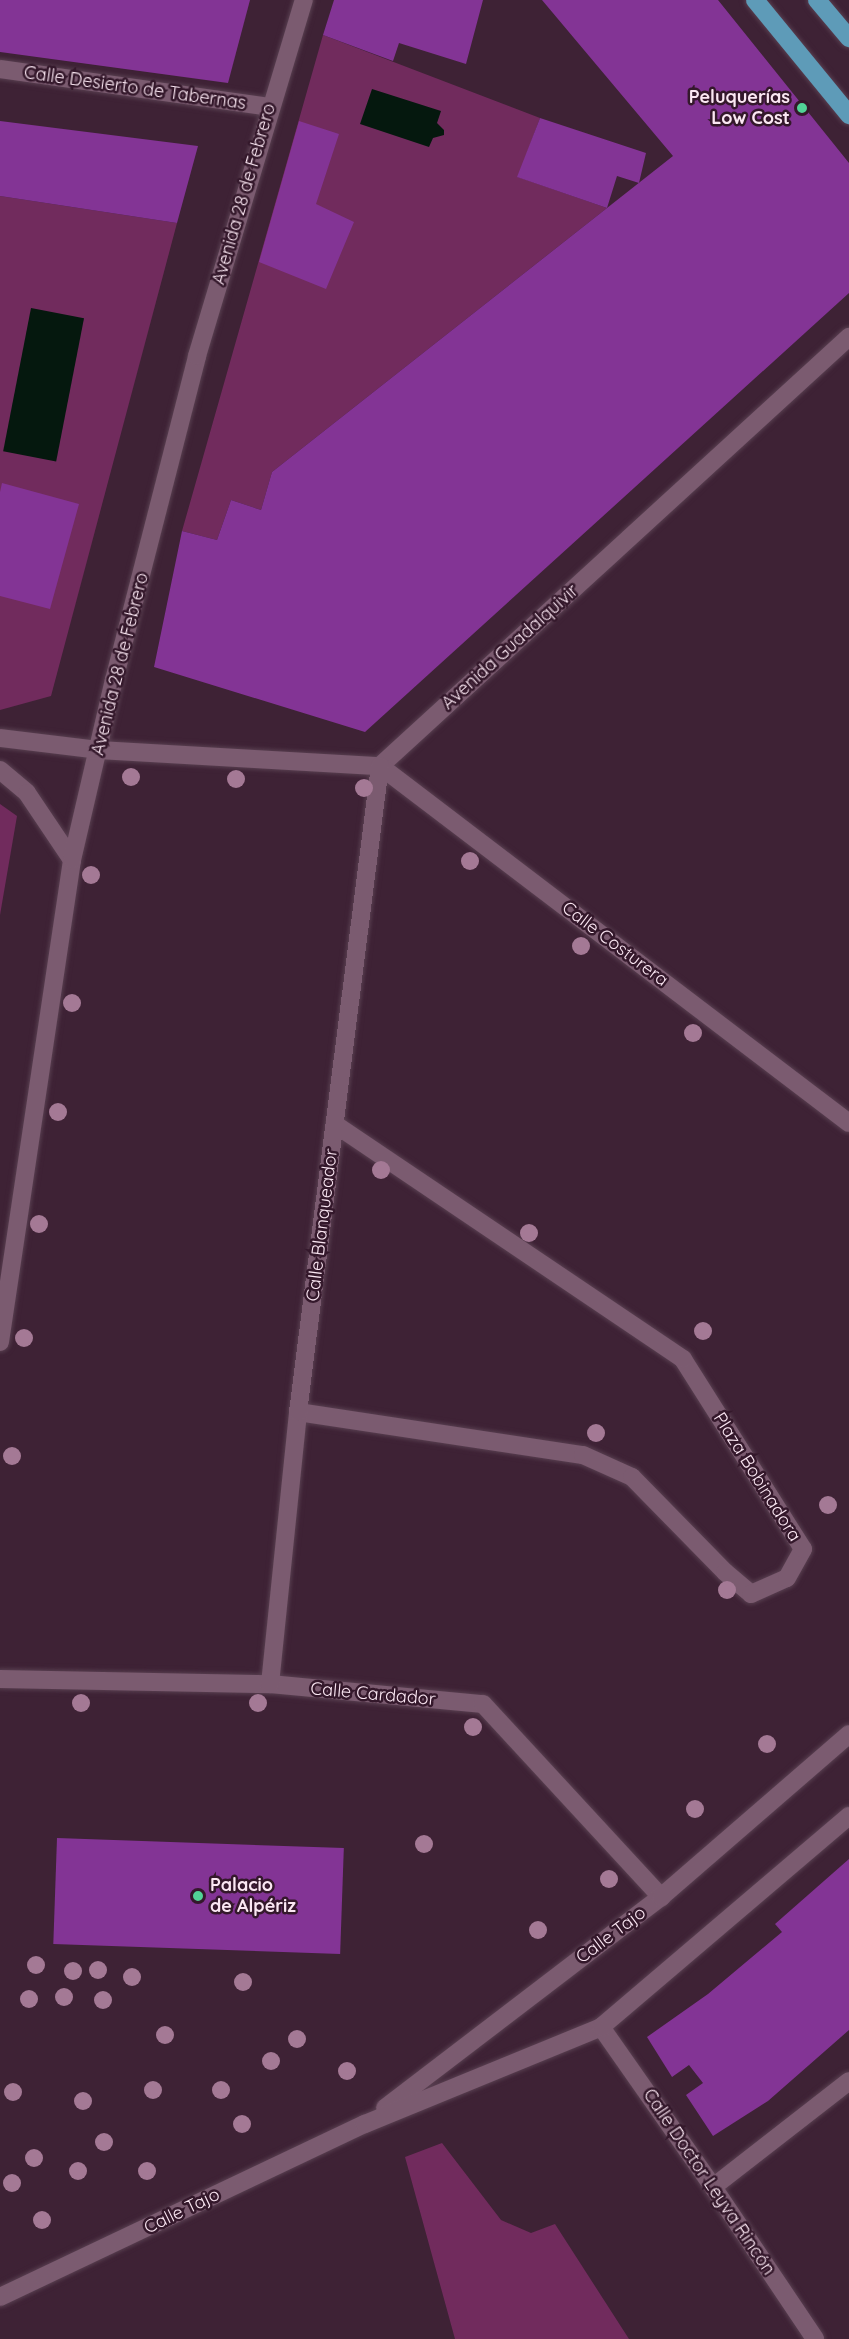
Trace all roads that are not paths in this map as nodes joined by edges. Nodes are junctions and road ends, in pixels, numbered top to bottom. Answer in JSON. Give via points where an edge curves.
{"nodes":[{"id":1,"x":303,"y":0,"type":"edge"},
{"id":2,"x":755,"y":0,"type":"edge"},
{"id":3,"x":817,"y":0,"type":"edge"},
{"id":4,"x":849,"y":38,"type":"edge"},
{"id":5,"x":0,"y":69,"type":"edge"},
{"id":6,"x":269,"y":107,"type":"junction"},
{"id":7,"x":849,"y":115,"type":"edge"},
{"id":8,"x":849,"y":338,"type":"edge"},
{"id":9,"x":0,"y":738,"type":"edge"},
{"id":10,"x":99,"y":750,"type":"junction"},
{"id":11,"x":380,"y":766,"type":"junction"},
{"id":12,"x":0,"y":770,"type":"edge"},
{"id":13,"x":72,"y":860,"type":"junction"},
{"id":14,"x":849,"y":1123,"type":"edge"},
{"id":15,"x":335,"y":1124,"type":"junction"},
{"id":16,"x":0,"y":1342,"type":"edge"},
{"id":17,"x":298,"y":1412,"type":"junction"},
{"id":18,"x":0,"y":1679,"type":"edge"},
{"id":19,"x":270,"y":1684,"type":"junction"},
{"id":20,"x":849,"y":1734,"type":"edge"},
{"id":21,"x":849,"y":1816,"type":"edge"},
{"id":22,"x":661,"y":1897,"type":"junction"},
{"id":23,"x":601,"y":2027,"type":"junction"},
{"id":24,"x":849,"y":2081,"type":"edge"},
{"id":25,"x":364,"y":2124,"type":"junction"},
{"id":26,"x":713,"y":2187,"type":"junction"},
{"id":27,"x":0,"y":2297,"type":"edge"},
{"id":28,"x":815,"y":2339,"type":"edge"}],
"edges":[{"from":1,"to":6,"type":"street","name":"Avenida 28 de Febrero"},
{"from":2,"to":7,"type":"main road"},
{"from":3,"to":4,"type":"main road"},
{"from":5,"to":6,"type":"street","name":"Calle Desierto de Tabernas"},
{"from":6,"to":10,"type":"street","name":"Avenida 28 de Febrero","via":[[197,356]]},
{"from":8,"to":11,"type":"street","name":"Avenida Guadalquivir"},
{"from":9,"to":10,"type":"street"},
{"from":10,"to":11,"type":"street"},
{"from":10,"to":13,"type":"street","name":"Avenida 28 de Febrero"},
{"from":11,"to":14,"type":"street","name":"Calle Costurera"},
{"from":11,"to":15,"type":"street","name":"Calle Blanqueador"},
{"from":12,"to":13,"type":"street","via":[[27,793]]},
{"from":13,"to":16,"type":"street","name":"Avenida 28 de Febrero"},
{"from":15,"to":17,"type":"street","name":"Calle Blanqueador"},
{"from":15,"to":17,"type":"street","name":"Plaza Bobinadora","via":[[683,1359],[803,1549],[787,1578],[751,1594],[633,1477],[583,1455]]},
{"from":17,"to":19,"type":"street","name":"Calle Blanqueador"},
{"from":18,"to":19,"type":"street","name":"Calle Cardador"},
{"from":19,"to":22,"type":"street","name":"Calle Cardador","via":[[483,1704]]},
{"from":20,"to":22,"type":"street","name":"Calle Tajo"},
{"from":21,"to":23,"type":"street","name":"Calle Tajo"},
{"from":22,"to":25,"type":"street","name":"Calle Tajo"},
{"from":23,"to":25,"type":"street","name":"Calle Tajo"},
{"from":23,"to":26,"type":"street","name":"Calle Doctor Leyva Rincón"},
{"from":24,"to":26,"type":"street"},
{"from":25,"to":27,"type":"street","name":"Calle Tajo"},
{"from":26,"to":28,"type":"street","name":"Calle Doctor Leyva Rincón"}]}
